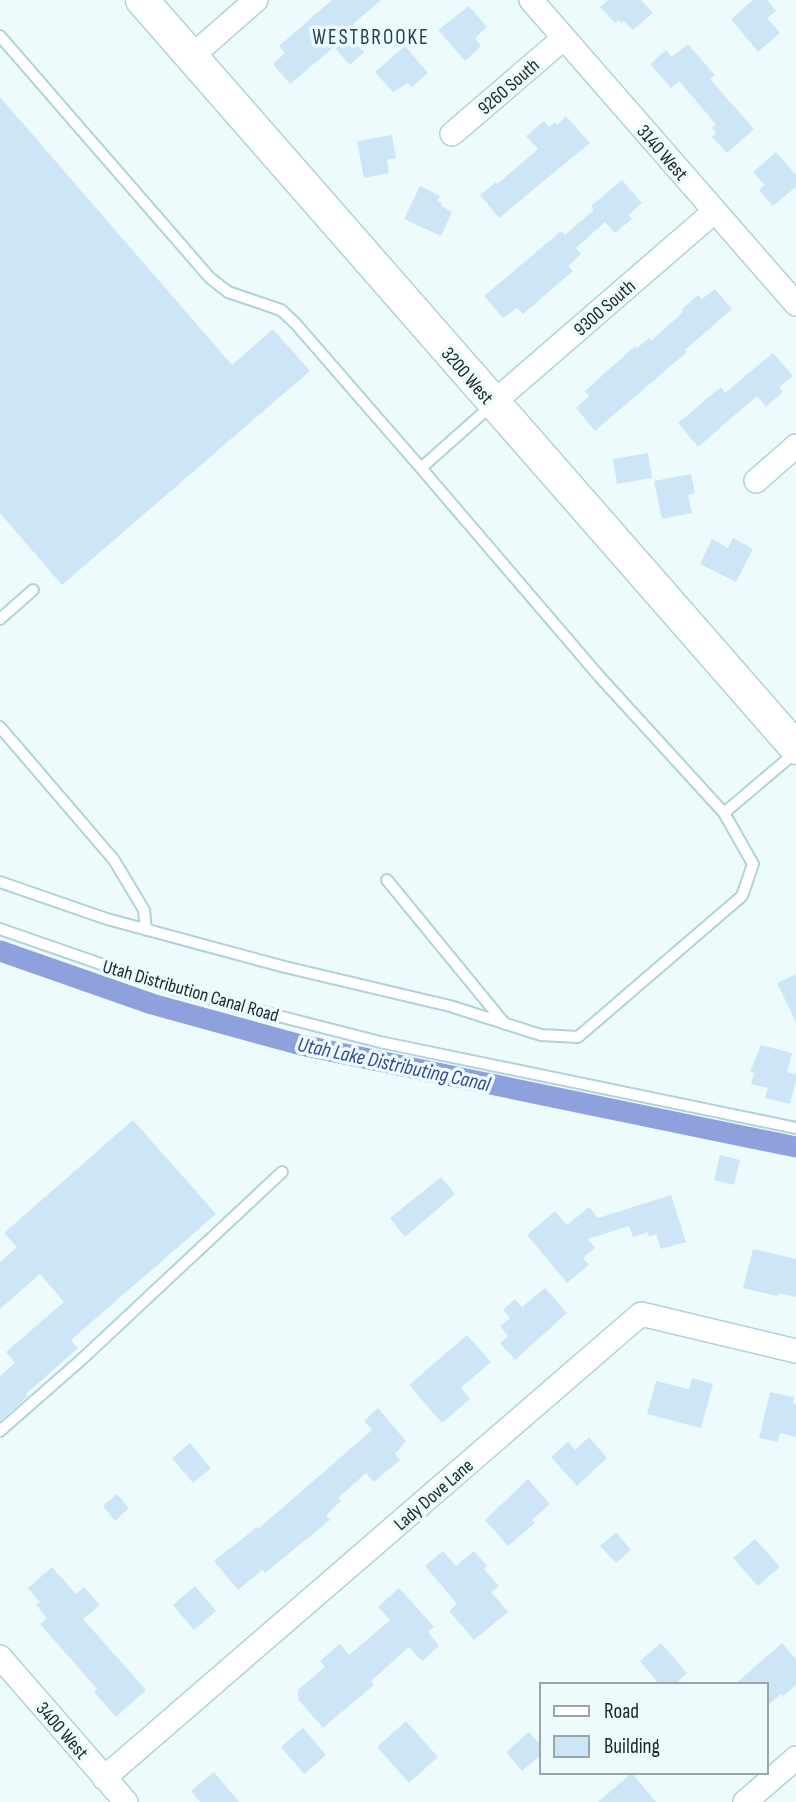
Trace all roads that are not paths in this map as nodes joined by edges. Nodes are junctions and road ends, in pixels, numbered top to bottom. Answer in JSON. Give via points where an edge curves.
{"nodes":[{"id":1,"x":142,"y":0,"type":"edge"},
{"id":2,"x":256,"y":0,"type":"edge"},
{"id":3,"x":531,"y":0,"type":"edge"},
{"id":4,"x":0,"y":36,"type":"edge"},
{"id":5,"x":564,"y":38,"type":"junction"},
{"id":6,"x":191,"y":57,"type":"junction"},
{"id":7,"x":452,"y":134,"type":"dead end"},
{"id":8,"x":715,"y":211,"type":"junction"},
{"id":9,"x":796,"y":304,"type":"edge"},
{"id":10,"x":493,"y":403,"type":"junction"},
{"id":11,"x":796,"y":446,"type":"edge"},
{"id":12,"x":421,"y":468,"type":"junction"},
{"id":13,"x":757,"y":481,"type":"dead end"},
{"id":14,"x":33,"y":590,"type":"dead end"},
{"id":15,"x":0,"y":619,"type":"edge"},
{"id":16,"x":0,"y":727,"type":"edge"},
{"id":17,"x":796,"y":750,"type":"edge"},
{"id":18,"x":724,"y":813,"type":"junction"},
{"id":19,"x":387,"y":880,"type":"dead end"},
{"id":20,"x":0,"y":882,"type":"edge"},
{"id":21,"x":0,"y":929,"type":"edge"},
{"id":22,"x":146,"y":930,"type":"junction"},
{"id":23,"x":505,"y":1024,"type":"junction"},
{"id":24,"x":796,"y":1128,"type":"edge"},
{"id":25,"x":282,"y":1172,"type":"dead end"},
{"id":26,"x":796,"y":1351,"type":"edge"},
{"id":27,"x":0,"y":1431,"type":"edge"},
{"id":28,"x":0,"y":1657,"type":"edge"},
{"id":29,"x":796,"y":1758,"type":"edge"},
{"id":30,"x":104,"y":1778,"type":"junction"},
{"id":31,"x":126,"y":1802,"type":"edge"},
{"id":32,"x":745,"y":1802,"type":"edge"}],
"edges":[{"from":1,"to":6,"type":"street","name":"3200 West"},
{"from":2,"to":6,"type":"street"},
{"from":3,"to":5,"type":"street","name":"3140 West"},
{"from":4,"to":12,"type":"lane","via":[[210,278],[228,292],[281,310]]},
{"from":5,"to":7,"type":"street","name":"9260 South"},
{"from":5,"to":8,"type":"street","name":"3140 West"},
{"from":6,"to":10,"type":"street","name":"3200 West"},
{"from":8,"to":9,"type":"street","name":"3140 West"},
{"from":8,"to":10,"type":"street","name":"9300 South"},
{"from":10,"to":12,"type":"lane"},
{"from":10,"to":17,"type":"street","name":"3200 West"},
{"from":11,"to":13,"type":"street"},
{"from":12,"to":18,"type":"lane","via":[[599,676]]},
{"from":14,"to":15,"type":"lane"},
{"from":16,"to":22,"type":"lane","via":[[114,860],[144,910]]},
{"from":17,"to":18,"type":"lane"},
{"from":18,"to":23,"type":"lane","via":[[753,864],[742,896],[578,1037],[541,1035]]},
{"from":19,"to":23,"type":"lane"},
{"from":20,"to":22,"type":"lane"},
{"from":21,"to":24,"type":"lane","name":"Utah Distribution Canal Road","via":[[173,989],[380,1042]]},
{"from":22,"to":23,"type":"lane"},
{"from":25,"to":27,"type":"lane"},
{"from":26,"to":30,"type":"street","name":"Lady Dove Lane","via":[[641,1314]]},
{"from":28,"to":30,"type":"street","name":"3400 West"},
{"from":29,"to":32,"type":"street"},
{"from":30,"to":31,"type":"street","name":"3400 West"}]}
